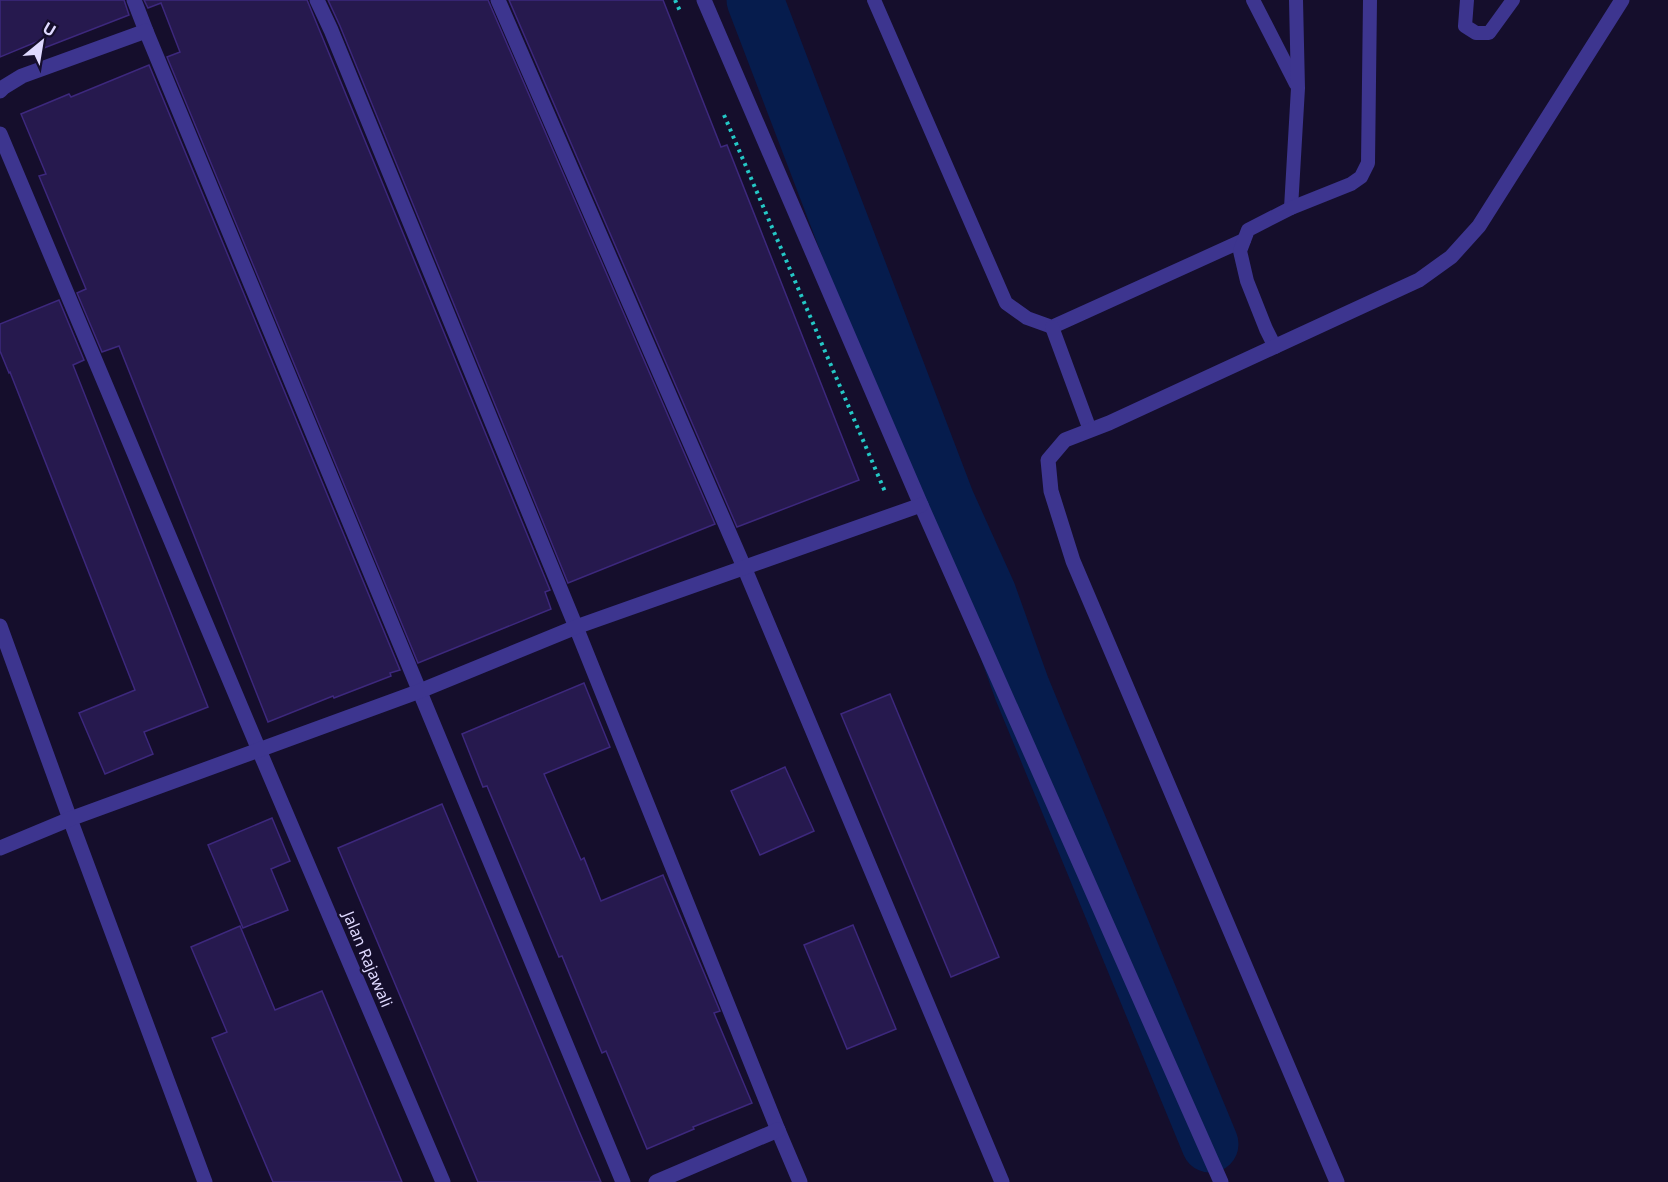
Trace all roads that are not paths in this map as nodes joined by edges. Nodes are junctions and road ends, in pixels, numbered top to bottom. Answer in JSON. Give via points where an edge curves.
{"nodes":[{"id":1,"x":134,"y":0,"type":"edge"},
{"id":2,"x":317,"y":0,"type":"edge"},
{"id":3,"x":498,"y":0,"type":"edge"},
{"id":4,"x":704,"y":0,"type":"edge"},
{"id":5,"x":874,"y":0,"type":"edge"},
{"id":6,"x":1254,"y":0,"type":"edge"},
{"id":7,"x":1296,"y":0,"type":"edge"},
{"id":8,"x":1370,"y":0,"type":"edge"},
{"id":9,"x":1467,"y":0,"type":"edge"},
{"id":10,"x":1513,"y":0,"type":"edge"},
{"id":11,"x":1622,"y":0,"type":"edge"},
{"id":12,"x":146,"y":31,"type":"junction"},
{"id":13,"x":1298,"y":88,"type":"junction"},
{"id":14,"x":0,"y":91,"type":"edge"},
{"id":15,"x":0,"y":134,"type":"edge"},
{"id":16,"x":1291,"y":208,"type":"junction"},
{"id":17,"x":1245,"y":240,"type":"junction"},
{"id":18,"x":1052,"y":327,"type":"junction"},
{"id":19,"x":1275,"y":347,"type":"junction"},
{"id":20,"x":1090,"y":430,"type":"junction"},
{"id":21,"x":921,"y":505,"type":"junction"},
{"id":22,"x":744,"y":567,"type":"junction"},
{"id":23,"x":0,"y":626,"type":"edge"},
{"id":24,"x":576,"y":627,"type":"junction"},
{"id":25,"x":420,"y":691,"type":"junction"},
{"id":26,"x":259,"y":750,"type":"junction"},
{"id":27,"x":70,"y":819,"type":"junction"},
{"id":28,"x":0,"y":848,"type":"edge"},
{"id":29,"x":778,"y":1130,"type":"junction"},
{"id":30,"x":206,"y":1182,"type":"edge"},
{"id":31,"x":443,"y":1182,"type":"edge"},
{"id":32,"x":623,"y":1182,"type":"edge"},
{"id":33,"x":656,"y":1182,"type":"edge"},
{"id":34,"x":800,"y":1182,"type":"edge"},
{"id":35,"x":1002,"y":1182,"type":"edge"},
{"id":36,"x":1221,"y":1182,"type":"edge"},
{"id":37,"x":1337,"y":1182,"type":"edge"}],
"edges":[{"from":1,"to":12,"type":"street"},
{"from":2,"to":24,"type":"street"},
{"from":3,"to":22,"type":"street"},
{"from":4,"to":21,"type":"street"},
{"from":5,"to":18,"type":"lane","via":[[1006,303],[1027,318]]},
{"from":6,"to":13,"type":"lane"},
{"from":7,"to":13,"type":"lane"},
{"from":8,"to":16,"type":"lane","via":[[1368,163],[1361,177],[1350,184]]},
{"from":9,"to":10,"type":"lane","via":[[1466,26],[1476,33],[1489,33]]},
{"from":11,"to":19,"type":"street","via":[[1479,226],[1451,257],[1419,280]]},
{"from":12,"to":14,"type":"street","via":[[22,76]]},
{"from":12,"to":25,"type":"street"},
{"from":13,"to":16,"type":"lane"},
{"from":15,"to":26,"type":"street","name":"Jalan Rajawali"},
{"from":16,"to":17,"type":"lane","via":[[1248,230]]},
{"from":17,"to":18,"type":"lane"},
{"from":17,"to":19,"type":"lane","via":[[1240,251],[1247,281]]},
{"from":18,"to":20,"type":"lane"},
{"from":19,"to":20,"type":"street"},
{"from":20,"to":37,"type":"street","via":[[1065,440],[1048,460],[1051,491],[1073,561]]},
{"from":21,"to":22,"type":"street"},
{"from":21,"to":36,"type":"street"},
{"from":22,"to":24,"type":"street"},
{"from":22,"to":35,"type":"street"},
{"from":23,"to":27,"type":"street"},
{"from":24,"to":25,"type":"street"},
{"from":24,"to":29,"type":"street"},
{"from":25,"to":26,"type":"street"},
{"from":25,"to":32,"type":"street"},
{"from":26,"to":27,"type":"street"},
{"from":26,"to":31,"type":"street","name":"Jalan Rajawali"},
{"from":27,"to":28,"type":"street"},
{"from":27,"to":30,"type":"street"},
{"from":29,"to":33,"type":"street"},
{"from":29,"to":34,"type":"street"}]}
